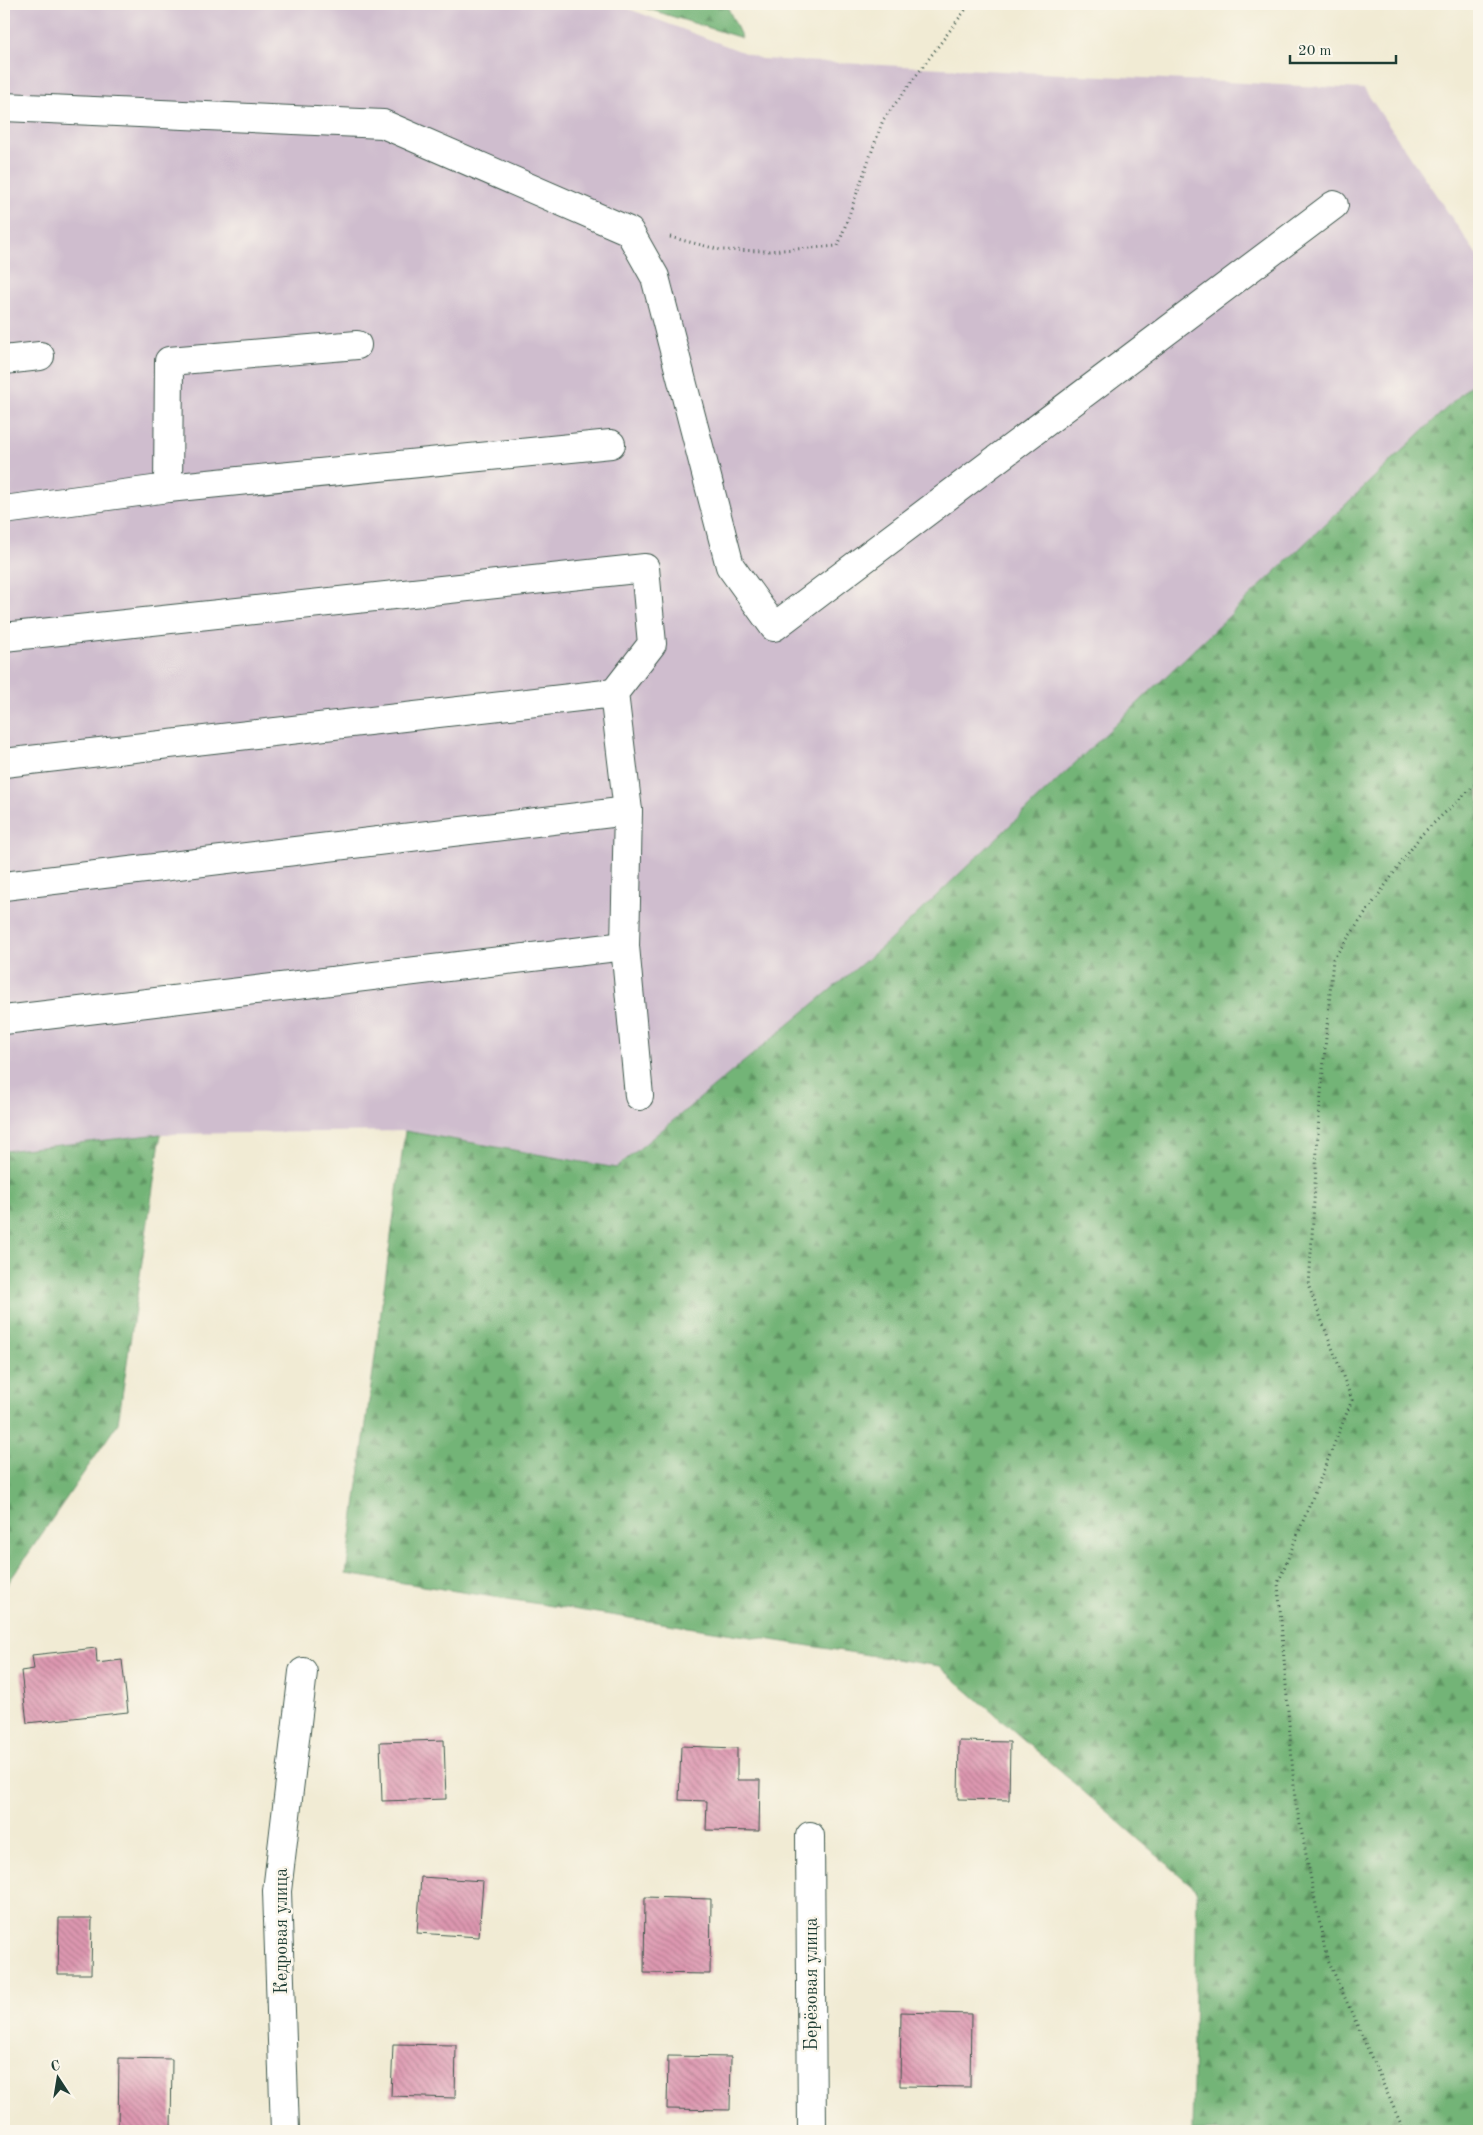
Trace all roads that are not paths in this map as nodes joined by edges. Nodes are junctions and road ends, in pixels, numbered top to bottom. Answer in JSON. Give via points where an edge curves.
{"nodes":[{"id":1,"x":4,"y":107,"type":"edge"},
{"id":2,"x":1334,"y":205,"type":"dead end"},
{"id":3,"x":357,"y":345,"type":"dead end"},
{"id":4,"x":40,"y":356,"type":"dead end"},
{"id":5,"x":4,"y":360,"type":"edge"},
{"id":6,"x":611,"y":444,"type":"dead end"},
{"id":7,"x":168,"y":488,"type":"junction"},
{"id":8,"x":4,"y":510,"type":"edge"},
{"id":9,"x":4,"y":637,"type":"edge"},
{"id":10,"x":614,"y":693,"type":"junction"},
{"id":11,"x":4,"y":762,"type":"edge"},
{"id":12,"x":628,"y":811,"type":"junction"},
{"id":13,"x":4,"y":886,"type":"edge"},
{"id":14,"x":625,"y":946,"type":"junction"},
{"id":15,"x":4,"y":1020,"type":"edge"},
{"id":16,"x":639,"y":1096,"type":"dead end"},
{"id":17,"x":303,"y":1672,"type":"dead end"},
{"id":18,"x":810,"y":1836,"type":"dead end"},
{"id":19,"x":285,"y":2131,"type":"edge"},
{"id":20,"x":812,"y":2131,"type":"edge"}],
"edges":[{"from":1,"to":2,"type":"street","via":[[383,124],[629,231],[655,277],[730,566],[774,627]]},
{"from":3,"to":7,"type":"street","via":[[169,361]]},
{"from":4,"to":5,"type":"street"},
{"from":6,"to":7,"type":"street"},
{"from":7,"to":8,"type":"street"},
{"from":9,"to":10,"type":"street","via":[[645,568],[652,644]]},
{"from":10,"to":11,"type":"street"},
{"from":10,"to":12,"type":"street"},
{"from":12,"to":13,"type":"street"},
{"from":12,"to":14,"type":"street"},
{"from":14,"to":15,"type":"street"},
{"from":14,"to":16,"type":"street"},
{"from":17,"to":19,"type":"street","name":"Кедровая улица","via":[[277,1891]]},
{"from":18,"to":20,"type":"street","name":"Берёзовая улица"}]}
